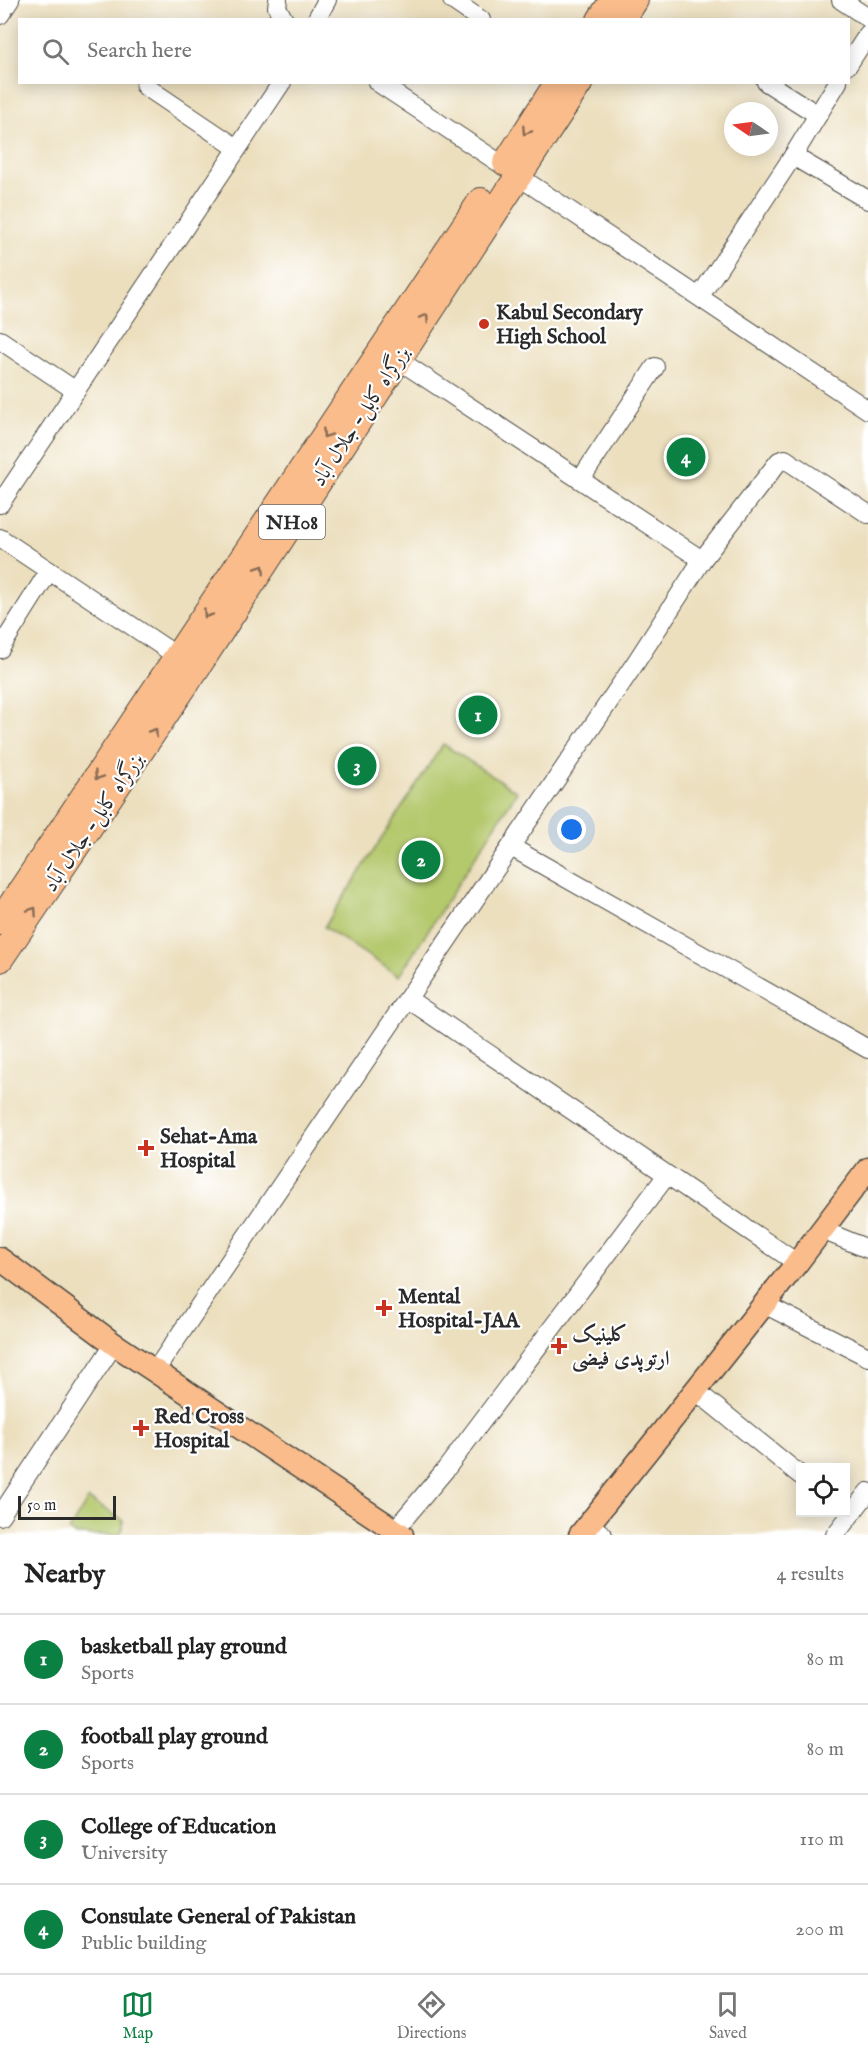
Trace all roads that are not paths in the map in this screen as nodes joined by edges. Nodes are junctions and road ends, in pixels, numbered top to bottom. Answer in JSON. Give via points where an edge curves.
{"nodes":[{"id":1,"x":10,"y":0,"type":"edge"},
{"id":2,"x":278,"y":0,"type":"edge"},
{"id":3,"x":327,"y":0,"type":"edge"},
{"id":4,"x":452,"y":0,"type":"edge"},
{"id":5,"x":613,"y":0,"type":"edge"},
{"id":6,"x":634,"y":0,"type":"edge"},
{"id":7,"x":841,"y":0,"type":"edge"},
{"id":8,"x":0,"y":15,"type":"edge"},
{"id":9,"x":283,"y":18,"type":"edge"},
{"id":10,"x":317,"y":18,"type":"edge"},
{"id":11,"x":478,"y":18,"type":"edge"},
{"id":12,"x":601,"y":18,"type":"edge"},
{"id":13,"x":623,"y":18,"type":"edge"},
{"id":14,"x":868,"y":18,"type":"edge"},
{"id":15,"x":868,"y":34,"type":"edge"},
{"id":16,"x":850,"y":63,"type":"edge"},
{"id":17,"x":281,"y":84,"type":"edge"},
{"id":18,"x":380,"y":84,"type":"edge"},
{"id":19,"x":557,"y":84,"type":"edge"},
{"id":20,"x":578,"y":84,"type":"edge"},
{"id":21,"x":769,"y":84,"type":"edge"},
{"id":22,"x":837,"y":84,"type":"edge"},
{"id":23,"x":145,"y":86,"type":"dead end"},
{"id":24,"x":818,"y":115,"type":"junction"},
{"id":25,"x":237,"y":148,"type":"junction"},
{"id":26,"x":793,"y":156,"type":"junction"},
{"id":27,"x":511,"y":171,"type":"junction"},
{"id":28,"x":868,"y":200,"type":"edge"},
{"id":29,"x":700,"y":296,"type":"junction"},
{"id":30,"x":0,"y":340,"type":"edge"},
{"id":31,"x":397,"y":359,"type":"junction"},
{"id":32,"x":655,"y":367,"type":"dead end"},
{"id":33,"x":76,"y":391,"type":"junction"},
{"id":34,"x":868,"y":410,"type":"edge"},
{"id":35,"x":581,"y":479,"type":"junction"},
{"id":36,"x":2,"y":495,"type":"edge"},
{"id":37,"x":868,"y":514,"type":"edge"},
{"id":38,"x":0,"y":538,"type":"edge"},
{"id":39,"x":702,"y":560,"type":"junction"},
{"id":40,"x":49,"y":571,"type":"junction"},
{"id":41,"x":0,"y":649,"type":"edge"},
{"id":42,"x":187,"y":663,"type":"junction"},
{"id":43,"x":511,"y":847,"type":"junction"},
{"id":44,"x":0,"y":922,"type":"edge"},
{"id":45,"x":0,"y":959,"type":"edge"},
{"id":46,"x":408,"y":999,"type":"junction"},
{"id":47,"x":868,"y":1049,"type":"edge"},
{"id":48,"x":868,"y":1169,"type":"edge"},
{"id":49,"x":667,"y":1175,"type":"junction"},
{"id":50,"x":822,"y":1230,"type":"junction"},
{"id":51,"x":868,"y":1249,"type":"edge"},
{"id":52,"x":0,"y":1259,"type":"edge"},
{"id":53,"x":797,"y":1263,"type":"junction"},
{"id":54,"x":764,"y":1304,"type":"junction"},
{"id":55,"x":114,"y":1344,"type":"junction"},
{"id":56,"x":868,"y":1357,"type":"edge"},
{"id":57,"x":155,"y":1371,"type":"junction"},
{"id":58,"x":696,"y":1391,"type":"junction"},
{"id":59,"x":796,"y":1472,"type":"edge"},
{"id":60,"x":868,"y":1492,"type":"edge"},
{"id":61,"x":850,"y":1512,"type":"edge"},
{"id":62,"x":0,"y":1516,"type":"edge"},
{"id":63,"x":846,"y":1517,"type":"edge"},
{"id":64,"x":591,"y":1532,"type":"edge"},
{"id":65,"x":398,"y":1533,"type":"edge"},
{"id":66,"x":835,"y":1535,"type":"edge"}],
"edges":[{"from":1,"to":8,"type":"street"},
{"from":2,"to":9,"type":"street"},
{"from":3,"to":10,"type":"street"},
{"from":4,"to":11,"type":"street"},
{"from":5,"to":12,"type":"highway"},
{"from":6,"to":13,"type":"highway"},
{"from":7,"to":14,"type":"street"},
{"from":15,"to":16,"type":"street"},
{"from":17,"to":25,"type":"street"},
{"from":18,"to":27,"type":"street"},
{"from":19,"to":27,"type":"highway","name":"بزرگراه کابل- جلال آباد","number":"NH08","one_way":true},
{"from":20,"to":27,"type":"highway","name":"بزرگراه کابل- جلال آباد","number":"NH08"},
{"from":21,"to":24,"type":"street"},
{"from":22,"to":24,"type":"street"},
{"from":23,"to":25,"type":"street"},
{"from":24,"to":26,"type":"street"},
{"from":25,"to":33,"type":"street"},
{"from":26,"to":28,"type":"street"},
{"from":26,"to":29,"type":"street"},
{"from":27,"to":29,"type":"street"},
{"from":31,"to":27,"type":"highway","name":"بزرگراه کابل- جلال آباد","number":"NH08","one_way":true},
{"from":27,"to":42,"type":"highway","name":"بزرگراه کابل- جلال آباد","number":"NH08","one_way":true},
{"from":29,"to":34,"type":"street"},
{"from":30,"to":33,"type":"street"},
{"from":31,"to":35,"type":"street"},
{"from":42,"to":31,"type":"highway","name":"بزرگراه کابل- جلال آباد","number":"NH08","one_way":true},
{"from":32,"to":35,"type":"street"},
{"from":33,"to":36,"type":"street"},
{"from":35,"to":39,"type":"street"},
{"from":37,"to":39,"type":"street","via":[[782,459]]},
{"from":38,"to":40,"type":"street"},
{"from":39,"to":43,"type":"street"},
{"from":40,"to":41,"type":"street"},
{"from":40,"to":42,"type":"street"},
{"from":42,"to":44,"type":"highway","name":"بزرگراه کابل- جلال آباد","number":"NH08","one_way":true},
{"from":45,"to":42,"type":"highway","name":"بزرگراه کابل- جلال آباد","number":"NH08","one_way":true},
{"from":43,"to":46,"type":"street"},
{"from":43,"to":47,"type":"street"},
{"from":46,"to":49,"type":"street"},
{"from":46,"to":57,"type":"street"},
{"from":48,"to":50,"type":"main road"},
{"from":49,"to":53,"type":"street"},
{"from":49,"to":65,"type":"street"},
{"from":50,"to":51,"type":"street"},
{"from":50,"to":53,"type":"main road"},
{"from":52,"to":55,"type":"main road"},
{"from":53,"to":54,"type":"main road"},
{"from":54,"to":56,"type":"street"},
{"from":54,"to":58,"type":"main road"},
{"from":55,"to":57,"type":"main road"},
{"from":55,"to":62,"type":"street"},
{"from":57,"to":65,"type":"main road"},
{"from":58,"to":59,"type":"street"},
{"from":58,"to":64,"type":"main road"},
{"from":60,"to":61,"type":"street"},
{"from":63,"to":66,"type":"street"}]}
